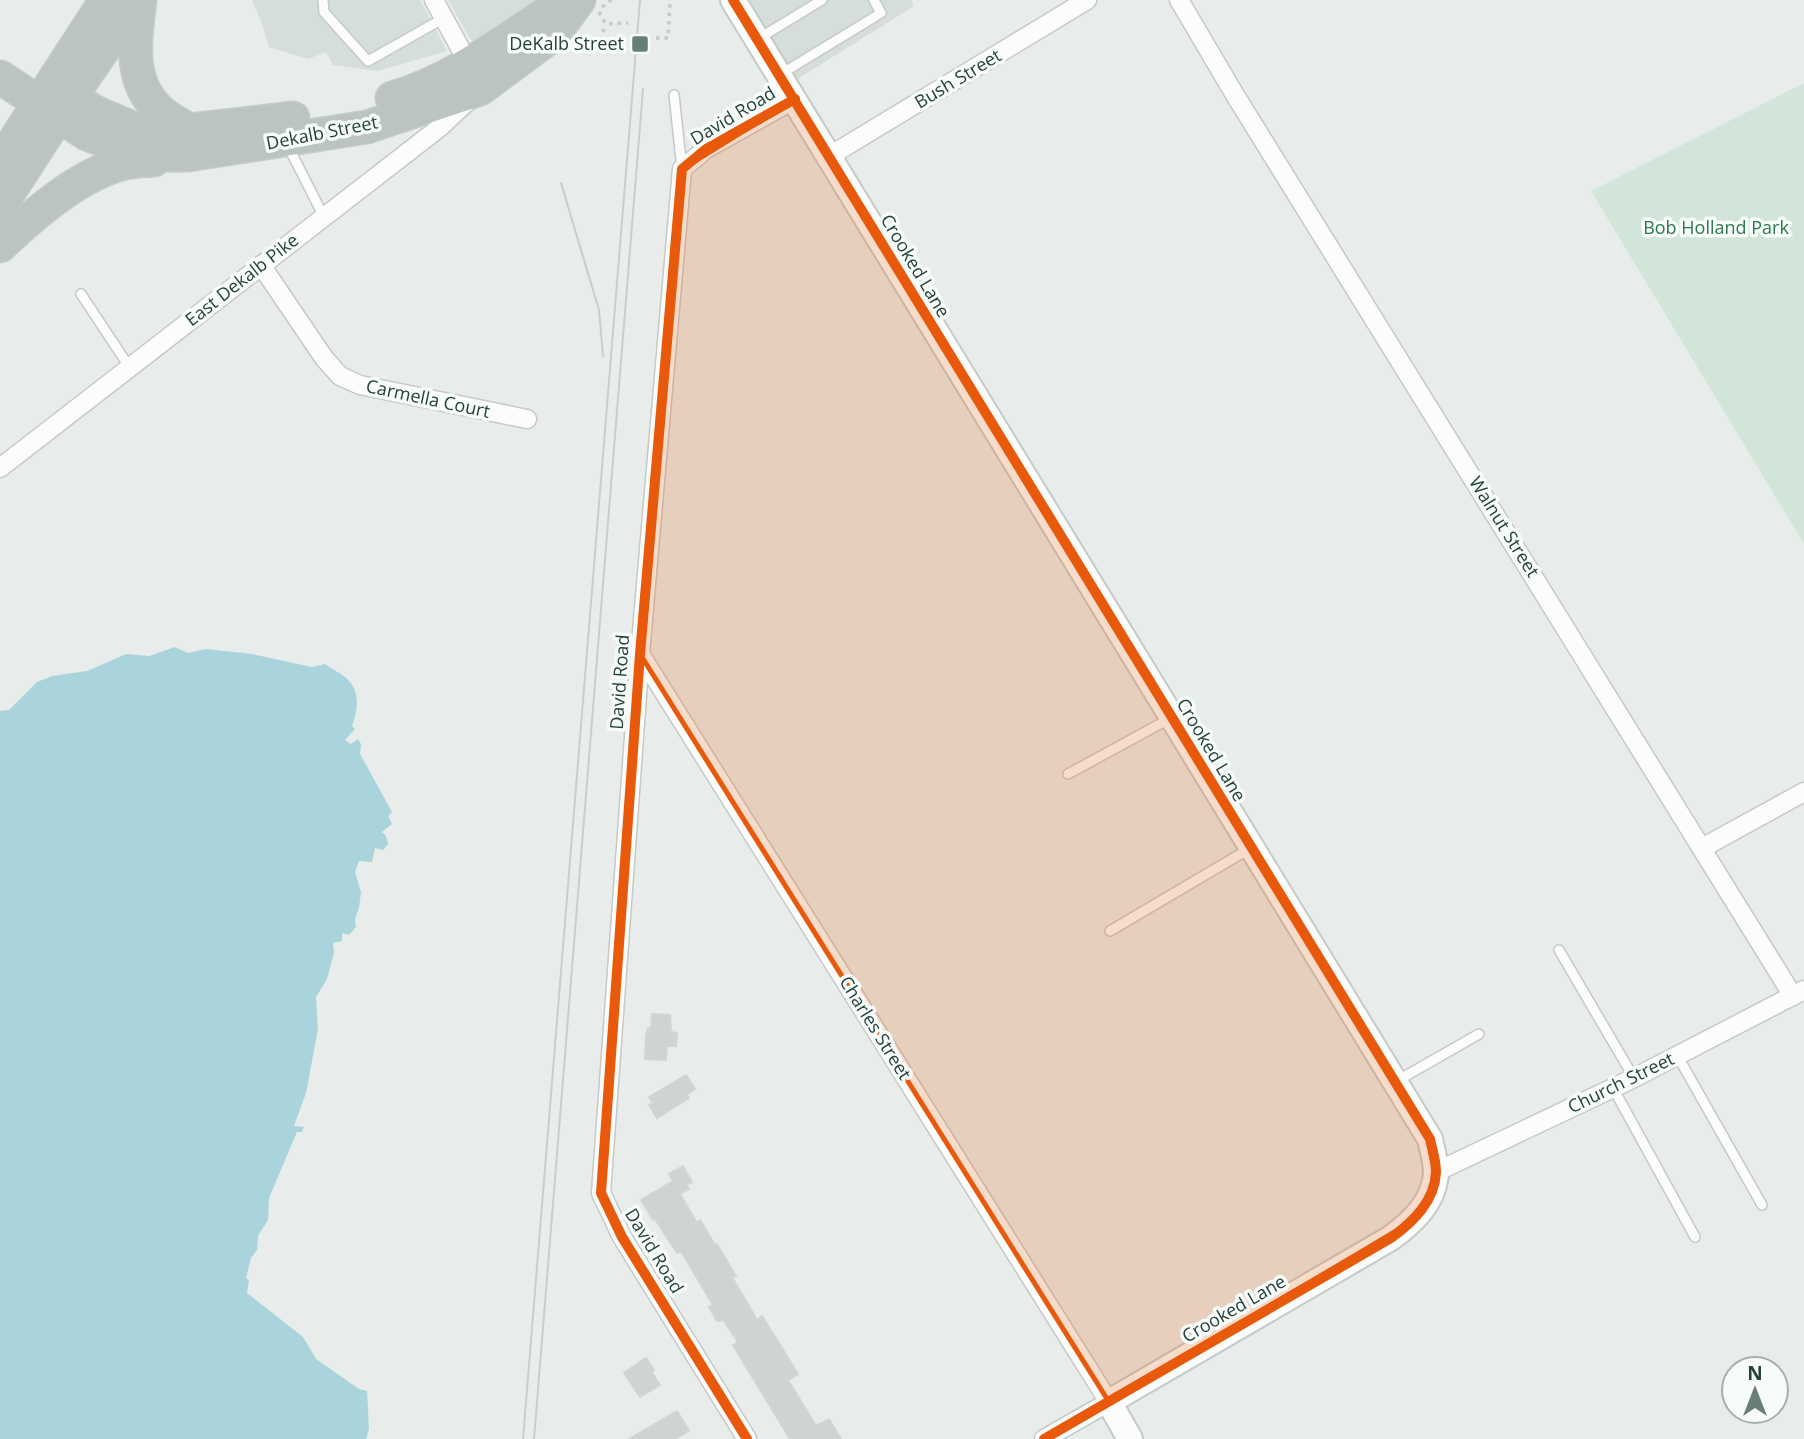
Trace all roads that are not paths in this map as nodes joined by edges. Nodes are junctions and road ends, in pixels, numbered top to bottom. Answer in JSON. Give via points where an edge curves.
{"nodes":[{"id":1,"x":106,"y":0,"type":"edge"},
{"id":2,"x":139,"y":0,"type":"edge"},
{"id":3,"x":323,"y":0,"type":"edge"},
{"id":4,"x":433,"y":0,"type":"edge"},
{"id":5,"x":568,"y":0,"type":"edge"},
{"id":6,"x":822,"y":0,"type":"edge"},
{"id":7,"x":874,"y":0,"type":"edge"},
{"id":8,"x":1087,"y":0,"type":"edge"},
{"id":9,"x":1179,"y":0,"type":"edge"},
{"id":10,"x":736,"y":1,"type":"edge"},
{"id":11,"x":588,"y":6,"type":"edge"},
{"id":12,"x":444,"y":18,"type":"junction"},
{"id":13,"x":757,"y":39,"type":"junction"},
{"id":14,"x":780,"y":75,"type":"junction"},
{"id":15,"x":475,"y":76,"type":"junction"},
{"id":16,"x":0,"y":77,"type":"edge"},
{"id":17,"x":674,"y":95,"type":"dead end"},
{"id":18,"x":795,"y":99,"type":"junction"},
{"id":19,"x":54,"y":101,"type":"junction"},
{"id":20,"x":284,"y":130,"type":"junction"},
{"id":21,"x":189,"y":143,"type":"junction"},
{"id":22,"x":828,"y":157,"type":"junction"},
{"id":23,"x":0,"y":163,"type":"edge"},
{"id":24,"x":682,"y":169,"type":"junction"},
{"id":25,"x":0,"y":206,"type":"edge"},
{"id":26,"x":324,"y":217,"type":"junction"},
{"id":27,"x":0,"y":246,"type":"edge"},
{"id":28,"x":261,"y":265,"type":"junction"},
{"id":29,"x":81,"y":294,"type":"dead end"},
{"id":30,"x":130,"y":368,"type":"junction"},
{"id":31,"x":527,"y":419,"type":"dead end"},
{"id":32,"x":0,"y":468,"type":"edge"},
{"id":33,"x":640,"y":654,"type":"junction"},
{"id":34,"x":1171,"y":718,"type":"junction"},
{"id":35,"x":1068,"y":774,"type":"dead end"},
{"id":36,"x":1804,"y":792,"type":"edge"},
{"id":37,"x":1250,"y":848,"type":"junction"},
{"id":38,"x":1702,"y":848,"type":"junction"},
{"id":39,"x":1110,"y":931,"type":"dead end"},
{"id":40,"x":1559,"y":950,"type":"dead end"},
{"id":41,"x":1798,"y":993,"type":"edge"},
{"id":42,"x":1479,"y":1034,"type":"dead end"},
{"id":43,"x":1677,"y":1055,"type":"junction"},
{"id":44,"x":1634,"y":1078,"type":"junction"},
{"id":45,"x":1394,"y":1083,"type":"junction"},
{"id":46,"x":1613,"y":1088,"type":"junction"},
{"id":47,"x":1436,"y":1172,"type":"junction"},
{"id":48,"x":1762,"y":1205,"type":"dead end"},
{"id":49,"x":1695,"y":1237,"type":"dead end"},
{"id":50,"x":1110,"y":1402,"type":"junction"},
{"id":51,"x":747,"y":1439,"type":"edge"},
{"id":52,"x":1044,"y":1439,"type":"edge"},
{"id":53,"x":1130,"y":1439,"type":"edge"}],
"edges":[{"from":1,"to":19,"type":"highway"},
{"from":2,"to":19,"type":"highway"},
{"from":2,"to":21,"type":"highway","via":[[135,38],[138,79],[156,108]]},
{"from":3,"to":12,"type":"lane","via":[[324,12],[368,61]]},
{"from":4,"to":12,"type":"street"},
{"from":5,"to":15,"type":"highway","name":"Dekalb Street","via":[[499,46]]},
{"from":6,"to":13,"type":"lane"},
{"from":7,"to":14,"type":"lane","via":[[881,13]]},
{"from":8,"to":22,"type":"street","name":"Bush Street"},
{"from":9,"to":38,"type":"street","name":"Walnut Street"},
{"from":10,"to":13,"type":"street","name":"Crooked Lane"},
{"from":11,"to":15,"type":"highway","name":"Dekalb Street","via":[[552,35]]},
{"from":12,"to":15,"type":"street"},
{"from":13,"to":14,"type":"street","name":"Crooked Lane"},
{"from":14,"to":18,"type":"street","name":"Crooked Lane"},
{"from":15,"to":20,"type":"highway","name":"Dekalb Street","via":[[367,127]]},
{"from":15,"to":26,"type":"street","name":"East Dekalb Pike","via":[[439,128]]},
{"from":16,"to":19,"type":"highway","name":"Dekalb Street"},
{"from":17,"to":24,"type":"lane"},
{"from":18,"to":22,"type":"street","name":"Crooked Lane"},
{"from":18,"to":24,"type":"street","name":"David Road","via":[[706,149]]},
{"from":19,"to":21,"type":"highway","name":"Dekalb Street","via":[[87,134],[145,155]]},
{"from":19,"to":23,"type":"highway"},
{"from":19,"to":25,"type":"highway"},
{"from":20,"to":21,"type":"highway","name":"Dekalb Street"},
{"from":20,"to":26,"type":"lane"},
{"from":21,"to":27,"type":"highway","via":[[121,164],[76,185],[35,213]]},
{"from":22,"to":34,"type":"street","name":"Crooked Lane"},
{"from":24,"to":33,"type":"street","name":"David Road"},
{"from":26,"to":28,"type":"street","name":"East Dekalb Pike"},
{"from":28,"to":30,"type":"street","name":"East Dekalb Pike"},
{"from":28,"to":31,"type":"street","name":"Carmella Court","via":[[340,376],[360,385]]},
{"from":29,"to":30,"type":"lane"},
{"from":30,"to":32,"type":"street","name":"East Dekalb Pike"},
{"from":33,"to":50,"type":"street","name":"Charles Street"},
{"from":33,"to":51,"type":"street","name":"David Road","via":[[601,1193],[622,1237]]},
{"from":34,"to":35,"type":"lane"},
{"from":34,"to":37,"type":"street","name":"Crooked Lane"},
{"from":36,"to":38,"type":"street"},
{"from":37,"to":39,"type":"lane"},
{"from":37,"to":45,"type":"street","name":"Crooked Lane"},
{"from":38,"to":41,"type":"street","name":"Walnut Street"},
{"from":40,"to":44,"type":"lane"},
{"from":41,"to":43,"type":"street","name":"Church Street"},
{"from":42,"to":45,"type":"lane"},
{"from":43,"to":44,"type":"street","name":"Church Street"},
{"from":43,"to":48,"type":"lane"},
{"from":44,"to":46,"type":"street","name":"Church Street"},
{"from":45,"to":47,"type":"street","name":"Crooked Lane","via":[[1430,1139]]},
{"from":46,"to":47,"type":"street","name":"Church Street"},
{"from":46,"to":49,"type":"lane"},
{"from":47,"to":50,"type":"street","name":"Crooked Lane","via":[[1427,1201],[1413,1221],[1391,1238]]},
{"from":50,"to":52,"type":"street"},
{"from":50,"to":53,"type":"street"}]}
